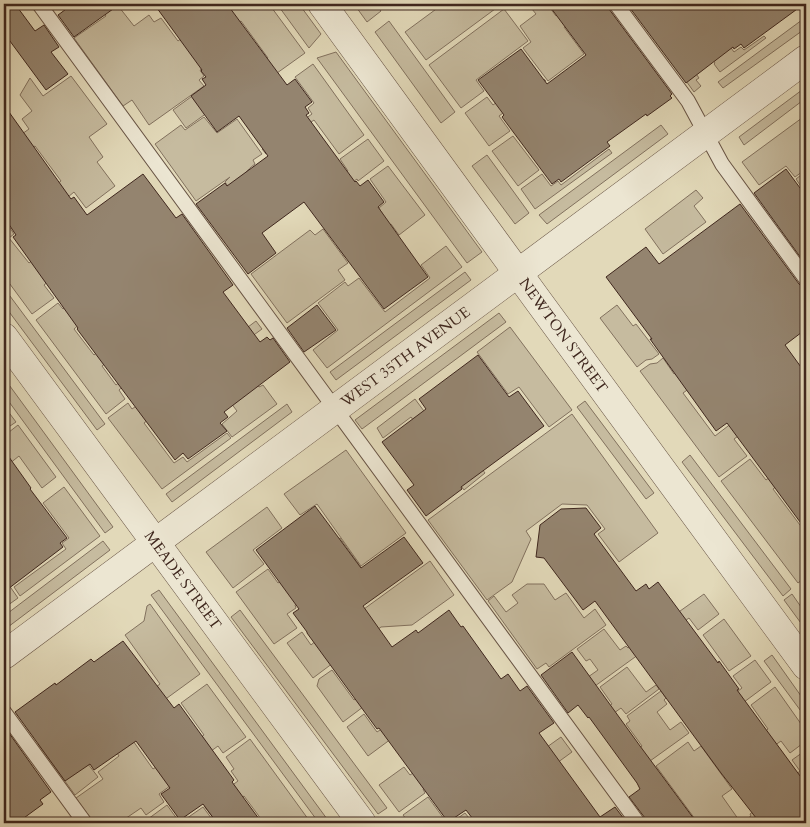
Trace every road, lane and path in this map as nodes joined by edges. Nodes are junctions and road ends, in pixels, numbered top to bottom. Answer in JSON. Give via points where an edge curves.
{"nodes":[{"id":1,"x":39,"y":4,"type":"edge"},
{"id":2,"x":322,"y":4,"type":"edge"},
{"id":3,"x":616,"y":4,"type":"edge"},
{"id":4,"x":806,"y":59,"type":"edge"},
{"id":5,"x":706,"y":134,"type":"junction"},
{"id":6,"x":518,"y":274,"type":"junction"},
{"id":7,"x":806,"y":279,"type":"edge"},
{"id":8,"x":4,"y":337,"type":"edge"},
{"id":9,"x":335,"y":409,"type":"junction"},
{"id":10,"x":155,"y":543,"type":"junction"},
{"id":11,"x":4,"y":655,"type":"edge"},
{"id":12,"x":806,"y":666,"type":"edge"},
{"id":13,"x":4,"y":712,"type":"edge"},
{"id":14,"x":85,"y":823,"type":"edge"},
{"id":15,"x":362,"y":823,"type":"edge"},
{"id":16,"x":638,"y":823,"type":"edge"}],
"edges":[{"from":1,"to":9,"type":"lane"},
{"from":2,"to":6,"type":"street","name":"NEWTON STREET"},
{"from":3,"to":5,"type":"lane","via":[[688,101]]},
{"from":4,"to":5,"type":"street","name":"WEST 35TH AVENUE"},
{"from":5,"to":6,"type":"street","name":"WEST 35TH AVENUE"},
{"from":5,"to":7,"type":"lane","via":[[722,164]]},
{"from":6,"to":9,"type":"street","name":"WEST 35TH AVENUE"},
{"from":6,"to":12,"type":"street","name":"NEWTON STREET"},
{"from":8,"to":10,"type":"street","name":"MEADE STREET"},
{"from":9,"to":10,"type":"street","name":"WEST 35TH AVENUE"},
{"from":9,"to":16,"type":"lane"},
{"from":10,"to":11,"type":"street","name":"WEST 35TH AVENUE"},
{"from":10,"to":15,"type":"street","name":"MEADE STREET"},
{"from":13,"to":14,"type":"lane"}]}
